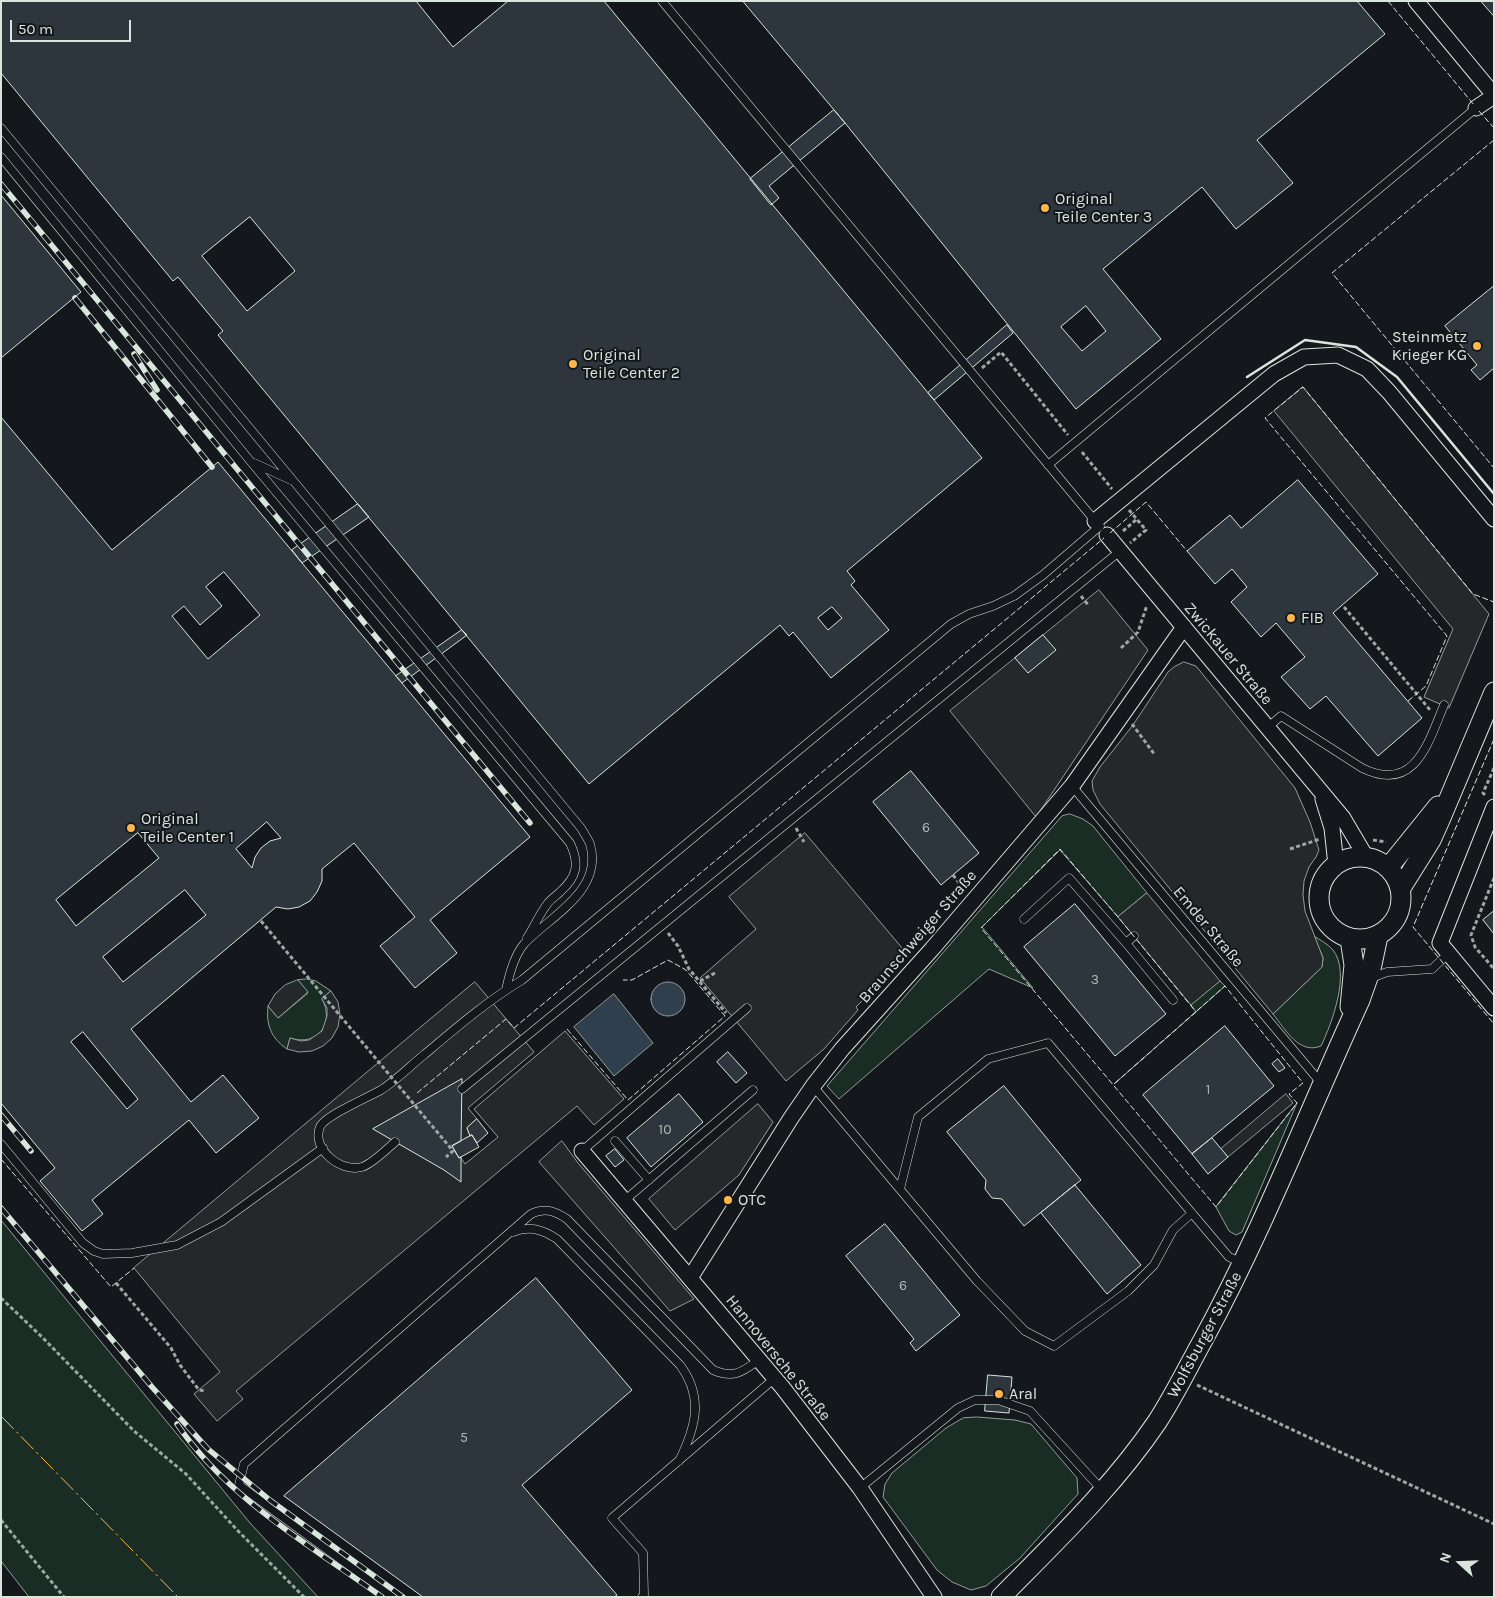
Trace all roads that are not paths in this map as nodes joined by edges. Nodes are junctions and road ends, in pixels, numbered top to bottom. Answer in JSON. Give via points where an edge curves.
{"nodes":[{"id":1,"x":662,"y":1,"type":"edge"},
{"id":2,"x":1416,"y":1,"type":"edge"},
{"id":3,"x":1494,"y":95,"type":"edge"},
{"id":4,"x":1476,"y":108,"type":"joint"},
{"id":5,"x":1,"y":128,"type":"edge"},
{"id":6,"x":1,"y":158,"type":"edge"},
{"id":7,"x":251,"y":462,"type":"junction"},
{"id":8,"x":1048,"y":465,"type":"junction"},
{"id":9,"x":293,"y":480,"type":"junction"},
{"id":10,"x":1494,"y":519,"type":"edge"},
{"id":11,"x":1100,"y":528,"type":"junction"},
{"id":12,"x":1120,"y":551,"type":"junction"},
{"id":13,"x":1184,"y":627,"type":"junction"},
{"id":14,"x":1494,"y":692,"type":"edge"},
{"id":15,"x":1444,"y":705,"type":"dead end"},
{"id":16,"x":1267,"y":728,"type":"junction"},
{"id":17,"x":1072,"y":786,"type":"junction"},
{"id":18,"x":1452,"y":790,"type":"junction"},
{"id":19,"x":1322,"y":795,"type":"junction"},
{"id":20,"x":1491,"y":803,"type":"edge"},
{"id":21,"x":1366,"y":857,"type":"junction"},
{"id":22,"x":1336,"y":865,"type":"junction"},
{"id":23,"x":1388,"y":868,"type":"junction"},
{"id":24,"x":1401,"y":888,"type":"junction"},
{"id":25,"x":1024,"y":919,"type":"dead end"},
{"id":26,"x":1134,"y":936,"type":"dead end"},
{"id":27,"x":1378,"y":936,"type":"junction"},
{"id":28,"x":1350,"y":939,"type":"junction"},
{"id":29,"x":1126,"y":942,"type":"junction"},
{"id":30,"x":523,"y":945,"type":"junction"},
{"id":31,"x":1449,"y":954,"type":"junction"},
{"id":32,"x":1367,"y":979,"type":"junction"},
{"id":33,"x":506,"y":990,"type":"junction"},
{"id":34,"x":1173,"y":1000,"type":"dead end"},
{"id":35,"x":747,"y":1008,"type":"dead end"},
{"id":36,"x":1494,"y":1008,"type":"edge"},
{"id":37,"x":1346,"y":1032,"type":"junction"},
{"id":38,"x":1322,"y":1085,"type":"junction"},
{"id":39,"x":813,"y":1086,"type":"junction"},
{"id":40,"x":462,"y":1089,"type":"dead end"},
{"id":41,"x":753,"y":1090,"type":"dead end"},
{"id":42,"x":616,"y":1141,"type":"dead end"},
{"id":43,"x":395,"y":1142,"type":"dead end"},
{"id":44,"x":1,"y":1144,"type":"edge"},
{"id":45,"x":323,"y":1148,"type":"junction"},
{"id":46,"x":582,"y":1151,"type":"joint"},
{"id":47,"x":649,"y":1180,"type":"junction"},
{"id":48,"x":900,"y":1189,"type":"junction"},
{"id":49,"x":624,"y":1201,"type":"junction"},
{"id":50,"x":1192,"y":1213,"type":"junction"},
{"id":51,"x":507,"y":1234,"type":"junction"},
{"id":52,"x":1243,"y":1263,"type":"junction"},
{"id":53,"x":690,"y":1278,"type":"junction"},
{"id":54,"x":759,"y":1360,"type":"junction"},
{"id":55,"x":775,"y":1378,"type":"junction"},
{"id":56,"x":679,"y":1461,"type":"junction"},
{"id":57,"x":860,"y":1488,"type":"junction"},
{"id":58,"x":1103,"y":1491,"type":"junction"},
{"id":59,"x":392,"y":1597,"type":"edge"},
{"id":60,"x":642,"y":1597,"type":"edge"},
{"id":61,"x":934,"y":1597,"type":"edge"},
{"id":62,"x":1001,"y":1597,"type":"edge"}],
"edges":[{"from":1,"to":8,"type":"lane"},
{"from":2,"to":3,"type":"street"},
{"from":3,"to":4,"type":"street"},
{"from":4,"to":8,"type":"lane"},
{"from":5,"to":9,"type":"lane"},
{"from":6,"to":7,"type":"lane"},
{"from":7,"to":9,"type":"lane"},
{"from":7,"to":30,"type":"lane","via":[[570,843],[576,856],[573,877],[548,903]]},
{"from":8,"to":11,"type":"lane"},
{"from":9,"to":30,"type":"lane","via":[[590,844],[592,862],[580,893]]},
{"from":10,"to":11,"type":"street","via":[[1367,369],[1338,356],[1304,357],[1274,374],[1121,500]]},
{"from":11,"to":12,"type":"street","name":"Zwickauer Straße"},
{"from":11,"to":33,"type":"lane","via":[[1014,596],[951,624]]},
{"from":12,"to":13,"type":"street","name":"Zwickauer Straße"},
{"from":12,"to":40,"type":"lane"},
{"from":13,"to":16,"type":"street","name":"Zwickauer Straße"},
{"from":13,"to":17,"type":"street","name":"Braunschweiger Straße"},
{"from":14,"to":18,"type":"street"},
{"from":15,"to":16,"type":"lane","via":[[1419,760],[1398,774],[1374,774],[1281,716]]},
{"from":16,"to":19,"type":"street","name":"Zwickauer Straße"},
{"from":17,"to":38,"type":"lane","name":"Emder Straße"},
{"from":17,"to":39,"type":"street","name":"Braunschweiger Straße"},
{"from":18,"to":23,"type":"street"},
{"from":18,"to":24,"type":"street","via":[[1430,840]]},
{"from":19,"to":21,"type":"street","name":"Zwickauer Straße","via":[[1343,818]]},
{"from":19,"to":22,"type":"street","name":"Zwickauer Straße","via":[[1332,828]]},
{"from":20,"to":31,"type":"street","via":[[1440,943]]},
{"from":21,"to":22,"type":"street","via":[[1350,858]]},
{"from":21,"to":23,"type":"street","via":[[1382,862]]},
{"from":22,"to":28,"type":"street","via":[[1321,885],[1320,909],[1327,923]]},
{"from":23,"to":24,"type":"street"},
{"from":24,"to":27,"type":"street","via":[[1400,912],[1391,926]]},
{"from":25,"to":29,"type":"lane","via":[[1069,878]]},
{"from":26,"to":29,"type":"lane"},
{"from":27,"to":28,"type":"street"},
{"from":27,"to":32,"type":"street","name":"Wolfsburger Straße"},
{"from":28,"to":37,"type":"street","name":"Wolfsburger Straße","via":[[1354,965]]},
{"from":29,"to":34,"type":"lane"},
{"from":30,"to":33,"type":"lane","via":[[509,972]]},
{"from":31,"to":32,"type":"lane","via":[[1432,969],[1387,972]]},
{"from":31,"to":36,"type":"street"},
{"from":32,"to":37,"type":"street","name":"Wolfsburger Straße"},
{"from":33,"to":45,"type":"lane","via":[[384,1088],[325,1121],[320,1127],[319,1138]]},
{"from":35,"to":46,"type":"lane"},
{"from":37,"to":38,"type":"street","name":"Wolfsburger Straße"},
{"from":38,"to":52,"type":"street","name":"Wolfsburger Straße"},
{"from":39,"to":48,"type":"lane"},
{"from":39,"to":53,"type":"street","name":"Braunschweiger Straße"},
{"from":41,"to":47,"type":"lane"},
{"from":42,"to":47,"type":"lane"},
{"from":43,"to":45,"type":"lane","via":[[363,1166],[351,1168],[338,1165]]},
{"from":44,"to":45,"type":"lane","via":[[83,1243],[103,1254],[178,1245],[221,1222]]},
{"from":46,"to":49,"type":"street","name":"Hannoversche Straße"},
{"from":47,"to":49,"type":"lane"},
{"from":48,"to":50,"type":"lane","via":[[977,1281],[1025,1332],[1054,1346],[1128,1291],[1154,1265],[1174,1230]]},
{"from":48,"to":50,"type":"lane","via":[[918,1117],[988,1059],[1048,1043]]},
{"from":49,"to":53,"type":"street","name":"Hannoversche Straße"},
{"from":50,"to":52,"type":"lane","via":[[1229,1256]]},
{"from":51,"to":54,"type":"lane","via":[[537,1210],[556,1212],[567,1219],[713,1370],[732,1375],[741,1373]]},
{"from":51,"to":56,"type":"lane","via":[[533,1228],[558,1239],[680,1365],[694,1388],[695,1417]]},
{"from":51,"to":59,"type":"lane","via":[[244,1464],[239,1485]]},
{"from":52,"to":58,"type":"street","name":"Wolfsburger Straße","via":[[1156,1422]]},
{"from":53,"to":54,"type":"street","name":"Hannoversche Straße"},
{"from":54,"to":55,"type":"street","name":"Hannoversche Straße"},
{"from":55,"to":56,"type":"lane"},
{"from":55,"to":57,"type":"street","name":"Hannoversche Straße"},
{"from":56,"to":60,"type":"lane","via":[[612,1518],[642,1553]]},
{"from":57,"to":58,"type":"lane","via":[[958,1408],[975,1400],[998,1400],[1030,1411]]},
{"from":57,"to":61,"type":"street","name":"Hannoversche Straße"},
{"from":58,"to":62,"type":"street","name":"Wolfsburger Straße"}]}
